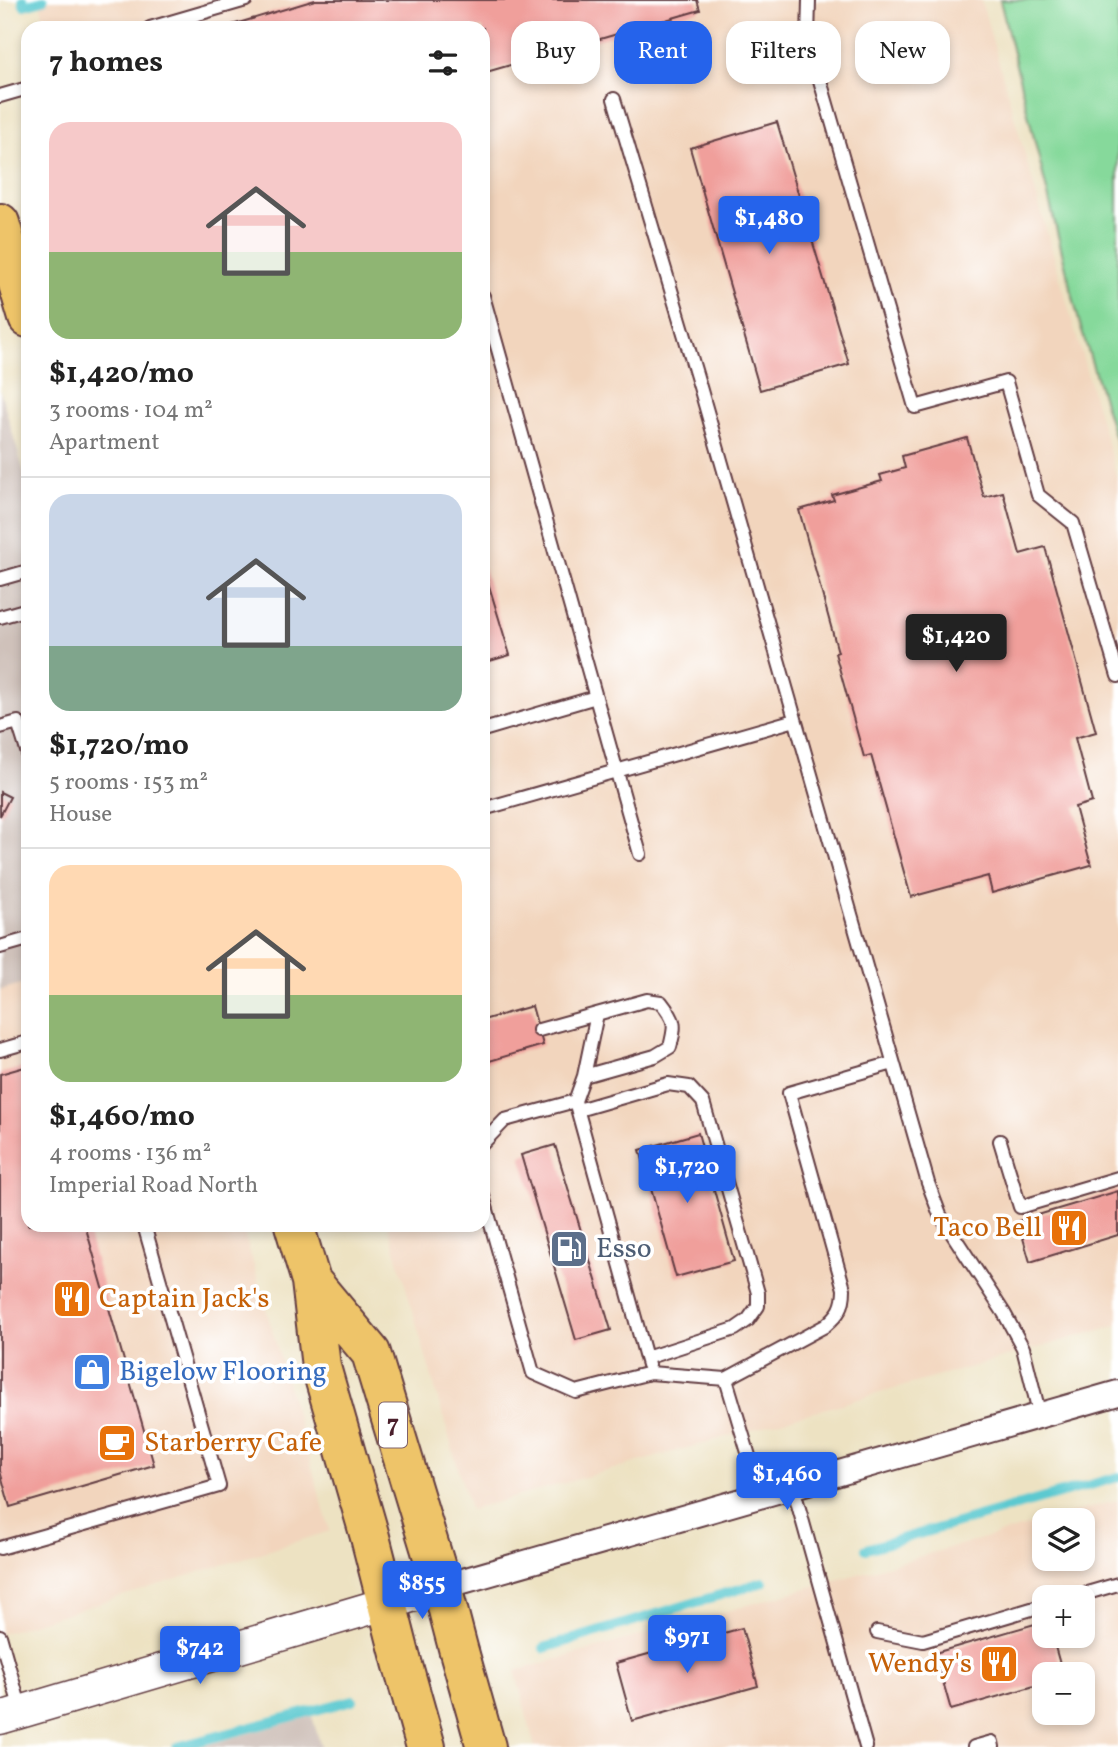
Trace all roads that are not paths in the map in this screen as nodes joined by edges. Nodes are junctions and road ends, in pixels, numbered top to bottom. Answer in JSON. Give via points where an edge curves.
{"nodes":[{"id":1,"x":246,"y":0,"type":"edge"},
{"id":2,"x":809,"y":0,"type":"edge"},
{"id":3,"x":174,"y":21,"type":"edge"},
{"id":4,"x":21,"y":90,"type":"edge"},
{"id":5,"x":0,"y":96,"type":"edge"},
{"id":6,"x":614,"y":99,"type":"dead end"},
{"id":7,"x":3,"y":242,"type":"edge"},
{"id":8,"x":21,"y":297,"type":"edge"},
{"id":9,"x":490,"y":321,"type":"edge"},
{"id":10,"x":21,"y":573,"type":"edge"},
{"id":11,"x":0,"y":579,"type":"edge"},
{"id":12,"x":21,"y":611,"type":"edge"},
{"id":13,"x":0,"y":617,"type":"edge"},
{"id":14,"x":1118,"y":676,"type":"edge"},
{"id":15,"x":596,"y":697,"type":"junction"},
{"id":16,"x":795,"y":720,"type":"junction"},
{"id":17,"x":0,"y":727,"type":"edge"},
{"id":18,"x":490,"y":728,"type":"edge"},
{"id":19,"x":21,"y":732,"type":"edge"},
{"id":20,"x":617,"y":771,"type":"junction"},
{"id":21,"x":490,"y":807,"type":"edge"},
{"id":22,"x":640,"y":854,"type":"dead end"},
{"id":23,"x":21,"y":941,"type":"edge"},
{"id":24,"x":0,"y":947,"type":"edge"},
{"id":25,"x":597,"y":1014,"type":"junction"},
{"id":26,"x":539,"y":1030,"type":"dead end"},
{"id":27,"x":21,"y":1044,"type":"edge"},
{"id":28,"x":0,"y":1050,"type":"edge"},
{"id":29,"x":893,"y":1063,"type":"junction"},
{"id":30,"x":584,"y":1076,"type":"junction"},
{"id":31,"x":576,"y":1105,"type":"junction"},
{"id":32,"x":490,"y":1136,"type":"edge"},
{"id":33,"x":1000,"y":1141,"type":"dead end"},
{"id":34,"x":1118,"y":1178,"type":"edge"},
{"id":35,"x":490,"y":1221,"type":"edge"},
{"id":36,"x":146,"y":1232,"type":"edge"},
{"id":37,"x":296,"y":1232,"type":"edge"},
{"id":38,"x":311,"y":1281,"type":"junction"},
{"id":39,"x":646,"y":1357,"type":"junction"},
{"id":40,"x":650,"y":1373,"type":"junction"},
{"id":41,"x":726,"y":1378,"type":"junction"},
{"id":42,"x":1118,"y":1393,"type":"edge"},
{"id":43,"x":1040,"y":1416,"type":"junction"},
{"id":44,"x":793,"y":1487,"type":"junction"},
{"id":45,"x":761,"y":1496,"type":"junction"},
{"id":46,"x":0,"y":1548,"type":"edge"},
{"id":47,"x":1118,"y":1584,"type":"edge"},
{"id":48,"x":442,"y":1587,"type":"junction"},
{"id":49,"x":1095,"y":1591,"type":"edge"},
{"id":50,"x":386,"y":1604,"type":"junction"},
{"id":51,"x":1032,"y":1609,"type":"edge"},
{"id":52,"x":877,"y":1632,"type":"dead end"},
{"id":53,"x":0,"y":1636,"type":"edge"},
{"id":54,"x":11,"y":1714,"type":"edge"},
{"id":55,"x":426,"y":1747,"type":"edge"},
{"id":56,"x":486,"y":1747,"type":"edge"},
{"id":57,"x":866,"y":1747,"type":"edge"},
{"id":58,"x":974,"y":1747,"type":"edge"},
{"id":59,"x":993,"y":1747,"type":"edge"}],
"edges":[{"from":1,"to":3,"type":"lane"},
{"from":2,"to":14,"type":"lane","via":[[808,39],[915,407],[1006,382],[1038,495],[1073,523]]},
{"from":4,"to":5,"type":"lane"},
{"from":6,"to":16,"type":"lane"},
{"from":7,"to":8,"type":"main road"},
{"from":9,"to":15,"type":"lane"},
{"from":10,"to":11,"type":"lane"},
{"from":12,"to":13,"type":"lane"},
{"from":15,"to":18,"type":"lane"},
{"from":15,"to":20,"type":"lane"},
{"from":16,"to":20,"type":"lane"},
{"from":16,"to":29,"type":"lane"},
{"from":17,"to":19,"type":"lane","via":[[18,722]]},
{"from":20,"to":21,"type":"lane"},
{"from":20,"to":22,"type":"lane"},
{"from":23,"to":24,"type":"lane"},
{"from":25,"to":26,"type":"lane"},
{"from":25,"to":30,"type":"lane"},
{"from":25,"to":30,"type":"lane","via":[[647,1000],[661,1002],[675,1029],[670,1047],[655,1056]]},
{"from":27,"to":28,"type":"lane"},
{"from":29,"to":41,"type":"lane","via":[[789,1093],[844,1302],[825,1326]]},
{"from":29,"to":43,"type":"lane","via":[[940,1215],[1023,1348]]},
{"from":30,"to":31,"type":"lane"},
{"from":31,"to":32,"type":"lane","via":[[505,1120]]},
{"from":31,"to":39,"type":"lane"},
{"from":31,"to":39,"type":"lane","via":[[668,1084],[689,1087],[703,1102],[758,1293],[758,1306],[735,1329]]},
{"from":33,"to":34,"type":"lane","via":[[1020,1207]]},
{"from":35,"to":40,"type":"lane","via":[[533,1373],[576,1392]]},
{"from":36,"to":46,"type":"lane","via":[[219,1486]]},
{"from":37,"to":38,"type":"main road","number":"7"},
{"from":38,"to":48,"type":"main road","number":"7","via":[[371,1353]]},
{"from":38,"to":50,"type":"main road","number":"7","via":[[321,1367]]},
{"from":39,"to":40,"type":"lane"},
{"from":40,"to":41,"type":"lane"},
{"from":41,"to":45,"type":"lane"},
{"from":42,"to":43,"type":"street"},
{"from":43,"to":44,"type":"street"},
{"from":44,"to":45,"type":"street"},
{"from":44,"to":57,"type":"lane"},
{"from":45,"to":48,"type":"street"},
{"from":47,"to":49,"type":"lane"},
{"from":48,"to":50,"type":"street"},
{"from":48,"to":56,"type":"main road","number":"7"},
{"from":50,"to":54,"type":"street"},
{"from":50,"to":55,"type":"main road","number":"7"},
{"from":51,"to":52,"type":"lane","via":[[923,1641]]},
{"from":53,"to":54,"type":"lane"},
{"from":58,"to":59,"type":"lane","via":[[992,1742]]}]}
